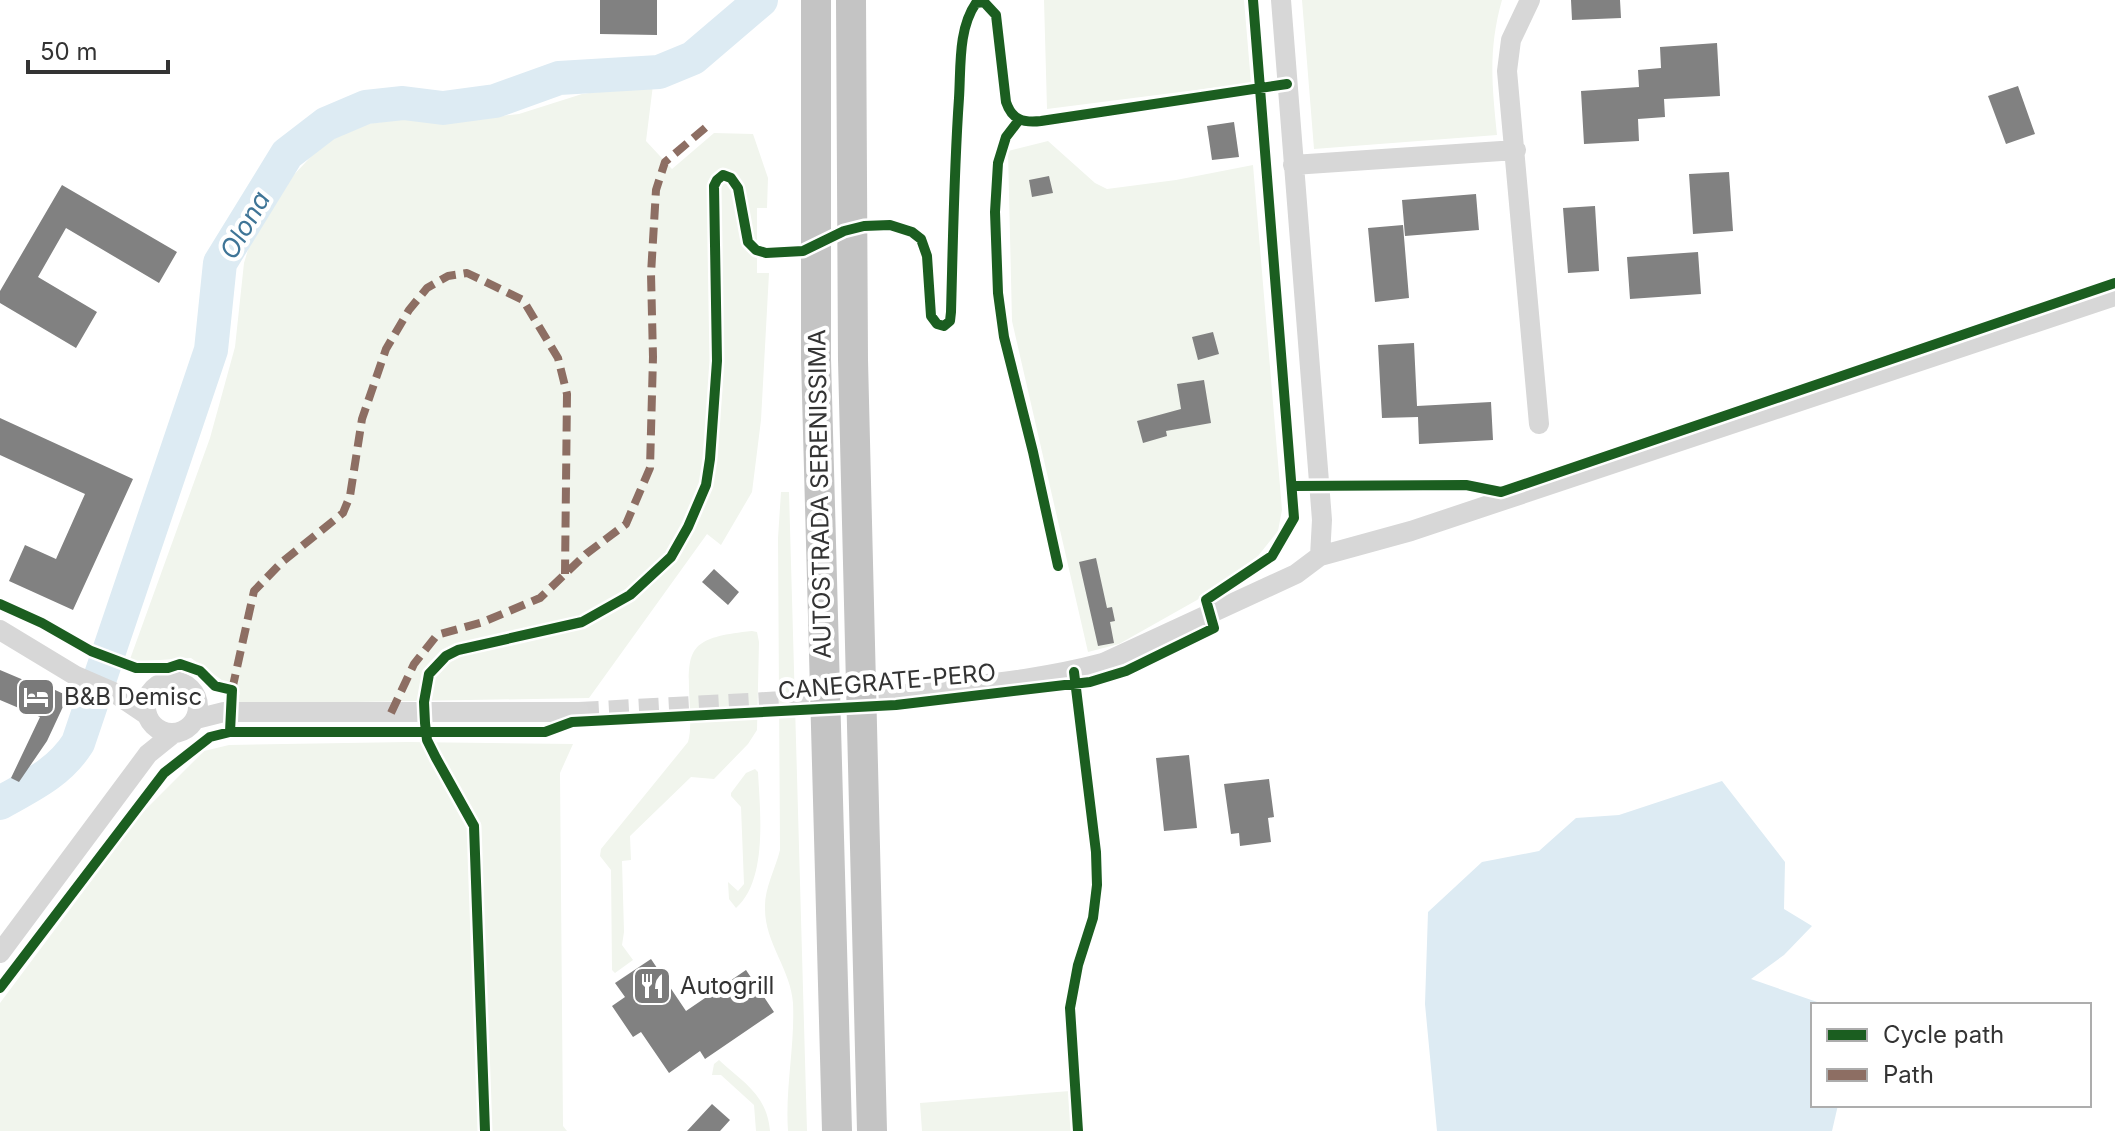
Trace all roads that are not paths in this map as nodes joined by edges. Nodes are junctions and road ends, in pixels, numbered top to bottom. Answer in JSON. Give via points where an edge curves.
{"nodes":[{"id":1,"x":816,"y":0,"type":"edge"},
{"id":2,"x":851,"y":0,"type":"edge"},
{"id":3,"x":1281,"y":0,"type":"edge"},
{"id":4,"x":1530,"y":0,"type":"edge"},
{"id":5,"x":1516,"y":150,"type":"junction"},
{"id":6,"x":1293,"y":165,"type":"junction"},
{"id":7,"x":2115,"y":296,"type":"edge"},
{"id":8,"x":1539,"y":424,"type":"dead end"},
{"id":9,"x":1320,"y":556,"type":"junction"},
{"id":10,"x":0,"y":630,"type":"edge"},
{"id":11,"x":150,"y":691,"type":"junction"},
{"id":12,"x":113,"y":692,"type":"junction"},
{"id":13,"x":897,"y":695,"type":"tunnel mouth"},
{"id":14,"x":197,"y":709,"type":"junction"},
{"id":15,"x":579,"y":712,"type":"tunnel mouth"},
{"id":16,"x":148,"y":719,"type":"junction"},
{"id":17,"x":174,"y":733,"type":"junction"},
{"id":18,"x":148,"y":754,"type":"junction"},
{"id":19,"x":0,"y":953,"type":"edge"},
{"id":20,"x":837,"y":1131,"type":"edge"},
{"id":21,"x":872,"y":1131,"type":"edge"}],
"edges":[{"from":1,"to":20,"type":"highway","name":"AUTOSTRADA SERENISSIMA","via":[[816,374]]},
{"from":2,"to":21,"type":"highway","name":"AUTOSTRADA SERENISSIMA","via":[[853,375]]},
{"from":3,"to":6,"type":"street"},
{"from":4,"to":5,"type":"street","via":[[1507,61]]},
{"from":5,"to":6,"type":"street"},
{"from":5,"to":8,"type":"street"},
{"from":6,"to":9,"type":"street","via":[[1322,520]]},
{"from":7,"to":9,"type":"street","via":[[1411,531]]},
{"from":9,"to":13,"type":"street","via":[[1296,574],[1103,663]]},
{"from":10,"to":12,"type":"street"},
{"from":11,"to":12,"type":"street"},
{"from":11,"to":14,"type":"street","via":[[172,680],[188,686]]},
{"from":11,"to":16,"type":"street"},
{"from":12,"to":16,"type":"street"},
{"from":14,"to":15,"type":"street"},
{"from":14,"to":17,"type":"street","via":[[188,728]]},
{"from":16,"to":17,"type":"street","via":[[161,731]]},
{"from":16,"to":18,"type":"street"},
{"from":17,"to":18,"type":"street"},
{"from":18,"to":19,"type":"street"}]}
